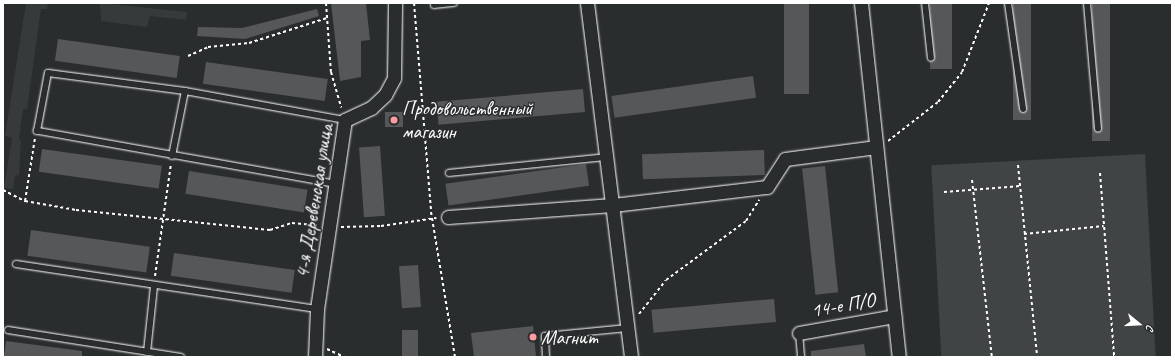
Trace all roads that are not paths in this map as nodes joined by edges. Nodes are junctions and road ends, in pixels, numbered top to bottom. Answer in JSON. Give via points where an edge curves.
{"nodes":[{"id":1,"x":395,"y":3,"type":"edge"},
{"id":2,"x":454,"y":3,"type":"edge"},
{"id":3,"x":587,"y":3,"type":"edge"},
{"id":4,"x":861,"y":3,"type":"edge"},
{"id":5,"x":925,"y":3,"type":"edge"},
{"id":6,"x":1008,"y":3,"type":"edge"},
{"id":7,"x":1087,"y":3,"type":"edge"},
{"id":8,"x":434,"y":5,"type":"dead end"},
{"id":9,"x":931,"y":58,"type":"dead end"},
{"id":10,"x":185,"y":91,"type":"junction"},
{"id":11,"x":1023,"y":109,"type":"dead end"},
{"id":12,"x":345,"y":120,"type":"junction"},
{"id":13,"x":1098,"y":129,"type":"dead end"},
{"id":14,"x":876,"y":147,"type":"junction"},
{"id":15,"x":172,"y":156,"type":"junction"},
{"id":16,"x":607,"y":156,"type":"junction"},
{"id":17,"x":449,"y":173,"type":"dead end"},
{"id":18,"x":336,"y":184,"type":"junction"},
{"id":19,"x":613,"y":205,"type":"junction"},
{"id":20,"x":448,"y":217,"type":"road end"},
{"id":21,"x":16,"y":264,"type":"dead end"},
{"id":22,"x":154,"y":286,"type":"junction"},
{"id":23,"x":317,"y":309,"type":"junction"},
{"id":24,"x":894,"y":316,"type":"junction"},
{"id":25,"x":628,"y":328,"type":"junction"},
{"id":26,"x":8,"y":330,"type":"dead end"},
{"id":27,"x":798,"y":333,"type":"joint"},
{"id":28,"x":147,"y":352,"type":"junction"},
{"id":29,"x":181,"y":357,"type":"edge"},
{"id":30,"x":315,"y":357,"type":"edge"},
{"id":31,"x":546,"y":357,"type":"edge"},
{"id":32,"x":631,"y":357,"type":"edge"},
{"id":33,"x":801,"y":357,"type":"edge"},
{"id":34,"x":899,"y":357,"type":"edge"}],
"edges":[{"from":1,"to":12,"type":"street","name":"4-я Деревенская улица","via":[[394,78],[385,95],[371,108]]},
{"from":2,"to":8,"type":"lane"},
{"from":3,"to":16,"type":"street"},
{"from":4,"to":14,"type":"street"},
{"from":5,"to":9,"type":"lane"},
{"from":6,"to":11,"type":"lane"},
{"from":7,"to":13,"type":"lane"},
{"from":10,"to":12,"type":"lane"},
{"from":10,"to":15,"type":"lane"},
{"from":10,"to":15,"type":"lane","via":[[48,73],[37,131]]},
{"from":12,"to":18,"type":"street","name":"4-я Деревенская улица"},
{"from":14,"to":19,"type":"street","via":[[785,159],[767,187]]},
{"from":14,"to":24,"type":"street"},
{"from":15,"to":18,"type":"lane"},
{"from":16,"to":17,"type":"lane"},
{"from":16,"to":19,"type":"street"},
{"from":18,"to":23,"type":"street","name":"4-я Деревенская улица"},
{"from":19,"to":20,"type":"street"},
{"from":19,"to":25,"type":"street"},
{"from":21,"to":22,"type":"lane"},
{"from":22,"to":23,"type":"lane"},
{"from":22,"to":28,"type":"lane"},
{"from":23,"to":30,"type":"street","name":"4-я Деревенская улица"},
{"from":24,"to":27,"type":"street","name":"14-е П/О"},
{"from":24,"to":34,"type":"street"},
{"from":25,"to":31,"type":"lane","via":[[544,336]]},
{"from":25,"to":32,"type":"street"},
{"from":26,"to":28,"type":"lane"},
{"from":27,"to":33,"type":"lane"},
{"from":28,"to":29,"type":"lane"}]}
